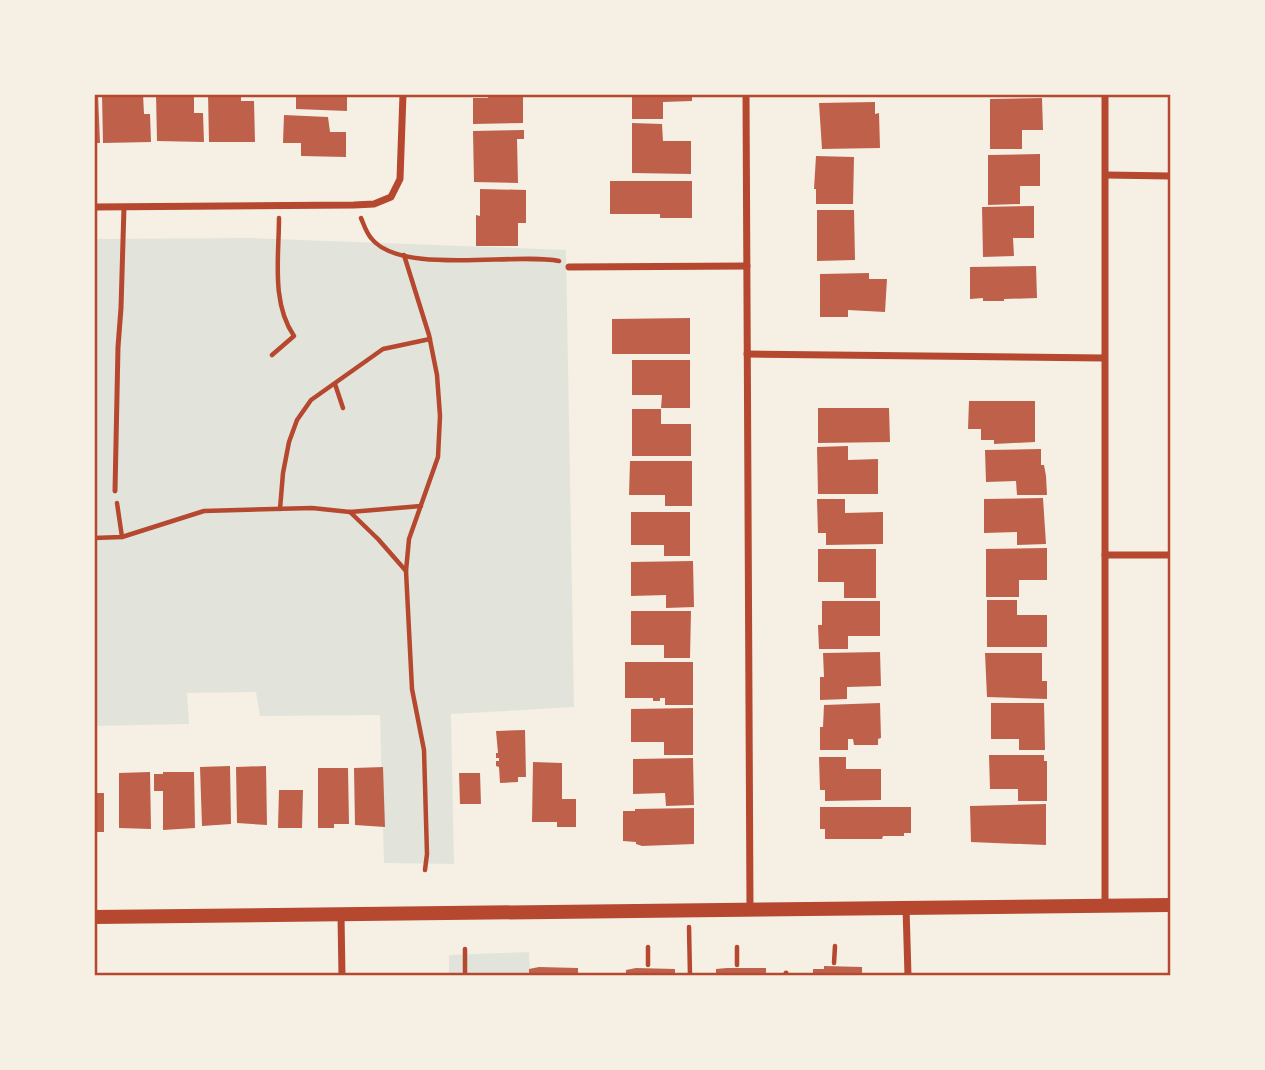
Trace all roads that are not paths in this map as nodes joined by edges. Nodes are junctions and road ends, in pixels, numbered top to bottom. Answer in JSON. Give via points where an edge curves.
{"nodes":[{"id":1,"x":403,"y":94,"type":"edge"},
{"id":2,"x":746,"y":94,"type":"edge"},
{"id":3,"x":1105,"y":94,"type":"edge"},
{"id":4,"x":1106,"y":175,"type":"junction"},
{"id":5,"x":1171,"y":176,"type":"edge"},
{"id":6,"x":94,"y":207,"type":"edge"},
{"id":7,"x":124,"y":207,"type":"junction"},
{"id":8,"x":747,"y":266,"type":"junction"},
{"id":9,"x":569,"y":267,"type":"road end"},
{"id":10,"x":747,"y":354,"type":"junction"},
{"id":11,"x":1104,"y":358,"type":"junction"},
{"id":12,"x":116,"y":491,"type":"road end"},
{"id":13,"x":1105,"y":555,"type":"junction"},
{"id":14,"x":1171,"y":555,"type":"edge"},
{"id":15,"x":1105,"y":905,"type":"junction"},
{"id":16,"x":1171,"y":905,"type":"edge"},
{"id":17,"x":906,"y":907,"type":"junction"},
{"id":18,"x":750,"y":908,"type":"junction"},
{"id":19,"x":341,"y":916,"type":"junction"},
{"id":20,"x":94,"y":917,"type":"edge"},
{"id":21,"x":342,"y":975,"type":"edge"},
{"id":22,"x":908,"y":975,"type":"edge"}],
"edges":[{"from":1,"to":7,"type":"street","via":[[400,179],[391,197],[374,204]]},
{"from":2,"to":8,"type":"street"},
{"from":3,"to":4,"type":"street"},
{"from":4,"to":5,"type":"street"},
{"from":4,"to":11,"type":"street"},
{"from":6,"to":7,"type":"street"},
{"from":7,"to":12,"type":"lane"},
{"from":8,"to":9,"type":"street"},
{"from":8,"to":10,"type":"street"},
{"from":10,"to":11,"type":"street"},
{"from":10,"to":18,"type":"street"},
{"from":11,"to":13,"type":"street"},
{"from":13,"to":14,"type":"street"},
{"from":13,"to":15,"type":"street"},
{"from":15,"to":16,"type":"main road"},
{"from":15,"to":17,"type":"main road"},
{"from":17,"to":18,"type":"main road"},
{"from":17,"to":22,"type":"street"},
{"from":18,"to":19,"type":"main road"},
{"from":19,"to":20,"type":"main road"},
{"from":19,"to":21,"type":"street"}]}
